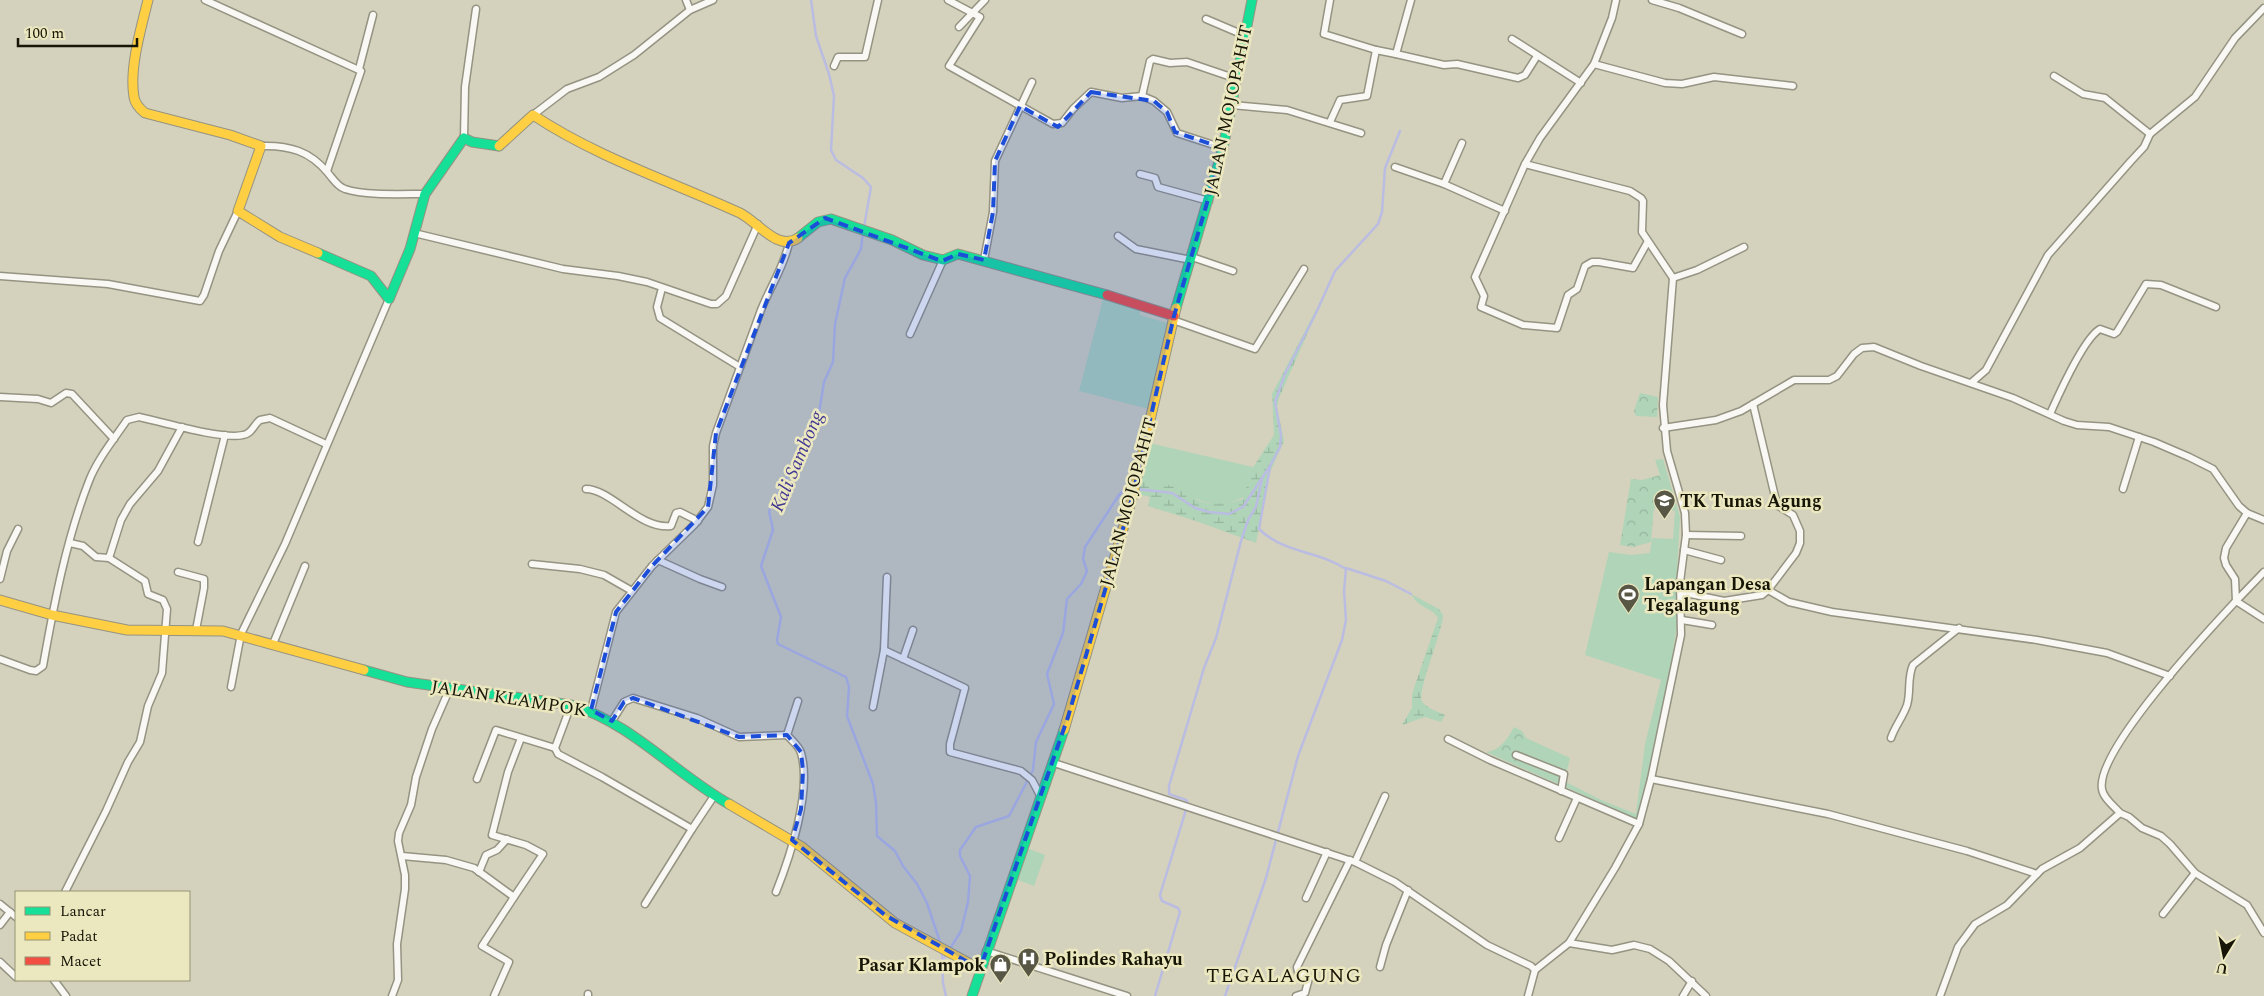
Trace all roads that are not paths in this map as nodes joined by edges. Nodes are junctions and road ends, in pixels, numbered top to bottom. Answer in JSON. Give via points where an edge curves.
{"nodes":[{"id":1,"x":148,"y":0,"type":"edge"},
{"id":2,"x":205,"y":0,"type":"edge"},
{"id":3,"x":686,"y":0,"type":"edge"},
{"id":4,"x":713,"y":0,"type":"edge"},
{"id":5,"x":878,"y":0,"type":"edge"},
{"id":6,"x":948,"y":0,"type":"edge"},
{"id":7,"x":984,"y":0,"type":"edge"},
{"id":8,"x":1252,"y":0,"type":"edge"},
{"id":9,"x":1330,"y":0,"type":"edge"},
{"id":10,"x":1411,"y":0,"type":"edge"},
{"id":11,"x":1616,"y":0,"type":"edge"},
{"id":12,"x":1652,"y":0,"type":"edge"},
{"id":13,"x":2264,"y":8,"type":"edge"},
{"id":14,"x":476,"y":9,"type":"dead end"},
{"id":15,"x":690,"y":10,"type":"junction"},
{"id":16,"x":373,"y":15,"type":"dead end"},
{"id":17,"x":1206,"y":19,"type":"dead end"},
{"id":18,"x":959,"y":27,"type":"dead end"},
{"id":19,"x":1742,"y":34,"type":"dead end"},
{"id":20,"x":1246,"y":36,"type":"junction"},
{"id":21,"x":1512,"y":39,"type":"dead end"},
{"id":22,"x":1376,"y":50,"type":"junction"},
{"id":23,"x":1396,"y":54,"type":"junction"},
{"id":24,"x":1537,"y":56,"type":"junction"},
{"id":25,"x":1594,"y":64,"type":"junction"},
{"id":26,"x":834,"y":66,"type":"dead end"},
{"id":27,"x":359,"y":69,"type":"junction"},
{"id":28,"x":2054,"y":76,"type":"dead end"},
{"id":29,"x":1237,"y":79,"type":"junction"},
{"id":30,"x":1032,"y":82,"type":"dead end"},
{"id":31,"x":1581,"y":83,"type":"junction"},
{"id":32,"x":1793,"y":86,"type":"dead end"},
{"id":33,"x":1142,"y":96,"type":"junction"},
{"id":34,"x":1232,"y":105,"type":"junction"},
{"id":35,"x":1020,"y":106,"type":"junction"},
{"id":36,"x":533,"y":115,"type":"junction"},
{"id":37,"x":1330,"y":122,"type":"junction"},
{"id":38,"x":1361,"y":132,"type":"dead end"},
{"id":39,"x":2150,"y":134,"type":"junction"},
{"id":40,"x":464,"y":138,"type":"junction"},
{"id":41,"x":1462,"y":143,"type":"dead end"},
{"id":42,"x":261,"y":146,"type":"junction"},
{"id":43,"x":1223,"y":148,"type":"junction"},
{"id":44,"x":1525,"y":164,"type":"junction"},
{"id":45,"x":1395,"y":167,"type":"dead end"},
{"id":46,"x":327,"y":171,"type":"junction"},
{"id":47,"x":1140,"y":174,"type":"dead end"},
{"id":48,"x":1444,"y":184,"type":"junction"},
{"id":49,"x":425,"y":194,"type":"junction"},
{"id":50,"x":1209,"y":201,"type":"junction"},
{"id":51,"x":238,"y":211,"type":"junction"},
{"id":52,"x":1505,"y":211,"type":"junction"},
{"id":53,"x":758,"y":224,"type":"junction"},
{"id":54,"x":414,"y":233,"type":"junction"},
{"id":55,"x":1118,"y":236,"type":"dead end"},
{"id":56,"x":790,"y":242,"type":"junction"},
{"id":57,"x":1647,"y":243,"type":"junction"},
{"id":58,"x":1744,"y":247,"type":"dead end"},
{"id":59,"x":1192,"y":258,"type":"junction"},
{"id":60,"x":942,"y":260,"type":"junction"},
{"id":61,"x":984,"y":260,"type":"junction"},
{"id":62,"x":1304,"y":269,"type":"dead end"},
{"id":63,"x":1233,"y":271,"type":"dead end"},
{"id":64,"x":0,"y":276,"type":"edge"},
{"id":65,"x":1673,"y":278,"type":"junction"},
{"id":66,"x":662,"y":288,"type":"junction"},
{"id":67,"x":389,"y":299,"type":"junction"},
{"id":68,"x":2216,"y":306,"type":"dead end"},
{"id":69,"x":1174,"y":318,"type":"junction"},
{"id":70,"x":910,"y":334,"type":"dead end"},
{"id":71,"x":740,"y":367,"type":"junction"},
{"id":72,"x":1971,"y":382,"type":"junction"},
{"id":73,"x":0,"y":397,"type":"edge"},
{"id":74,"x":1753,"y":404,"type":"junction"},
{"id":75,"x":2050,"y":414,"type":"junction"},
{"id":76,"x":182,"y":427,"type":"junction"},
{"id":77,"x":1663,"y":428,"type":"junction"},
{"id":78,"x":225,"y":435,"type":"junction"},
{"id":79,"x":2139,"y":437,"type":"junction"},
{"id":80,"x":114,"y":439,"type":"junction"},
{"id":81,"x":326,"y":444,"type":"junction"},
{"id":82,"x":586,"y":489,"type":"dead end"},
{"id":83,"x":2123,"y":489,"type":"dead end"},
{"id":84,"x":2247,"y":513,"type":"junction"},
{"id":85,"x":2264,"y":520,"type":"edge"},
{"id":86,"x":698,"y":521,"type":"junction"},
{"id":87,"x":18,"y":529,"type":"dead end"},
{"id":88,"x":1686,"y":535,"type":"junction"},
{"id":89,"x":1740,"y":536,"type":"dead end"},
{"id":90,"x":198,"y":542,"type":"dead end"},
{"id":91,"x":70,"y":544,"type":"junction"},
{"id":92,"x":1684,"y":550,"type":"junction"},
{"id":93,"x":109,"y":558,"type":"junction"},
{"id":94,"x":658,"y":560,"type":"junction"},
{"id":95,"x":1721,"y":560,"type":"dead end"},
{"id":96,"x":532,"y":564,"type":"dead end"},
{"id":97,"x":305,"y":566,"type":"dead end"},
{"id":98,"x":178,"y":572,"type":"dead end"},
{"id":99,"x":2264,"y":572,"type":"edge"},
{"id":100,"x":887,"y":577,"type":"dead end"},
{"id":101,"x":0,"y":579,"type":"edge"},
{"id":102,"x":722,"y":587,"type":"dead end"},
{"id":103,"x":1768,"y":590,"type":"junction"},
{"id":104,"x":632,"y":591,"type":"junction"},
{"id":105,"x":1680,"y":592,"type":"junction"},
{"id":106,"x":0,"y":600,"type":"edge"},
{"id":107,"x":2236,"y":601,"type":"junction"},
{"id":108,"x":52,"y":615,"type":"junction"},
{"id":109,"x":2264,"y":619,"type":"edge"},
{"id":110,"x":1682,"y":620,"type":"junction"},
{"id":111,"x":1712,"y":625,"type":"dead end"},
{"id":112,"x":1959,"y":628,"type":"junction"},
{"id":113,"x":196,"y":630,"type":"junction"},
{"id":114,"x":913,"y":630,"type":"dead end"},
{"id":115,"x":164,"y":631,"type":"junction"},
{"id":116,"x":241,"y":634,"type":"junction"},
{"id":117,"x":273,"y":644,"type":"junction"},
{"id":118,"x":884,"y":650,"type":"junction"},
{"id":119,"x":0,"y":659,"type":"edge"},
{"id":120,"x":903,"y":659,"type":"junction"},
{"id":121,"x":2170,"y":676,"type":"junction"},
{"id":122,"x":231,"y":686,"type":"dead end"},
{"id":123,"x":450,"y":688,"type":"junction"},
{"id":124,"x":798,"y":701,"type":"dead end"},
{"id":125,"x":571,"y":705,"type":"junction"},
{"id":126,"x":873,"y":707,"type":"dead end"},
{"id":127,"x":590,"y":710,"type":"junction"},
{"id":128,"x":612,"y":722,"type":"junction"},
{"id":129,"x":787,"y":735,"type":"junction"},
{"id":130,"x":521,"y":738,"type":"junction"},
{"id":131,"x":1891,"y":738,"type":"dead end"},
{"id":132,"x":1448,"y":739,"type":"dead end"},
{"id":133,"x":555,"y":748,"type":"junction"},
{"id":134,"x":1516,"y":755,"type":"dead end"},
{"id":135,"x":1054,"y":763,"type":"junction"},
{"id":136,"x":477,"y":778,"type":"dead end"},
{"id":137,"x":1651,"y":779,"type":"junction"},
{"id":138,"x":1562,"y":791,"type":"junction"},
{"id":139,"x":714,"y":796,"type":"junction"},
{"id":140,"x":1385,"y":796,"type":"dead end"},
{"id":141,"x":1041,"y":797,"type":"junction"},
{"id":142,"x":1577,"y":798,"type":"junction"},
{"id":143,"x":2120,"y":813,"type":"junction"},
{"id":144,"x":1639,"y":824,"type":"junction"},
{"id":145,"x":692,"y":829,"type":"junction"},
{"id":146,"x":507,"y":838,"type":"junction"},
{"id":147,"x":1559,"y":838,"type":"dead end"},
{"id":148,"x":792,"y":840,"type":"junction"},
{"id":149,"x":1327,"y":852,"type":"junction"},
{"id":150,"x":402,"y":856,"type":"junction"},
{"id":151,"x":1353,"y":861,"type":"junction"},
{"id":152,"x":478,"y":872,"type":"junction"},
{"id":153,"x":2195,"y":873,"type":"junction"},
{"id":154,"x":2037,"y":874,"type":"junction"},
{"id":155,"x":1408,"y":890,"type":"junction"},
{"id":156,"x":66,"y":891,"type":"edge"},
{"id":157,"x":776,"y":892,"type":"dead end"},
{"id":158,"x":514,"y":896,"type":"junction"},
{"id":159,"x":1306,"y":898,"type":"dead end"},
{"id":160,"x":0,"y":904,"type":"edge"},
{"id":161,"x":645,"y":904,"type":"dead end"},
{"id":162,"x":10,"y":912,"type":"junction"},
{"id":163,"x":2164,"y":914,"type":"dead end"},
{"id":164,"x":15,"y":916,"type":"edge"},
{"id":165,"x":0,"y":925,"type":"edge"},
{"id":166,"x":2264,"y":933,"type":"edge"},
{"id":167,"x":1569,"y":943,"type":"junction"},
{"id":168,"x":986,"y":951,"type":"junction"},
{"id":169,"x":0,"y":962,"type":"edge"},
{"id":170,"x":1380,"y":966,"type":"dead end"},
{"id":171,"x":980,"y":969,"type":"junction"},
{"id":172,"x":1535,"y":970,"type":"junction"},
{"id":173,"x":15,"y":976,"type":"edge"},
{"id":174,"x":55,"y":981,"type":"edge"},
{"id":175,"x":1692,"y":981,"type":"junction"},
{"id":176,"x":66,"y":996,"type":"edge"},
{"id":177,"x":392,"y":996,"type":"edge"},
{"id":178,"x":494,"y":996,"type":"edge"},
{"id":179,"x":972,"y":996,"type":"edge"},
{"id":180,"x":1127,"y":996,"type":"edge"},
{"id":181,"x":1296,"y":996,"type":"edge"},
{"id":182,"x":1528,"y":996,"type":"edge"},
{"id":183,"x":1683,"y":996,"type":"edge"},
{"id":184,"x":1706,"y":996,"type":"edge"},
{"id":185,"x":1940,"y":996,"type":"edge"}],
"edges":[{"from":1,"to":42,"type":"street","via":[[141,24],[134,87],[134,100],[139,109],[145,114]]},
{"from":2,"to":27,"type":"street"},
{"from":3,"to":15,"type":"street"},
{"from":4,"to":15,"type":"street"},
{"from":5,"to":26,"type":"street","via":[[865,57],[838,57]]},
{"from":6,"to":35,"type":"street","via":[[980,17],[949,66]]},
{"from":7,"to":18,"type":"street"},
{"from":8,"to":20,"type":"street","name":"JALAN MOJOPAHIT"},
{"from":9,"to":22,"type":"street","via":[[1324,34]]},
{"from":10,"to":23,"type":"street"},
{"from":11,"to":25,"type":"street"},
{"from":12,"to":19,"type":"street"},
{"from":13,"to":39,"type":"street","via":[[2235,38],[2195,97]]},
{"from":14,"to":40,"type":"street","via":[[465,87]]},
{"from":15,"to":36,"type":"street","via":[[634,54],[599,77],[567,89]]},
{"from":16,"to":27,"type":"street"},
{"from":17,"to":20,"type":"street"},
{"from":20,"to":29,"type":"street","name":"JALAN MOJOPAHIT"},
{"from":21,"to":24,"type":"street"},
{"from":22,"to":23,"type":"street"},
{"from":22,"to":37,"type":"street","via":[[1367,96],[1340,100]]},
{"from":23,"to":24,"type":"street","via":[[1518,78],[1525,75]]},
{"from":24,"to":31,"type":"street"},
{"from":25,"to":31,"type":"street"},
{"from":25,"to":32,"type":"street","via":[[1665,83],[1682,84],[1714,77]]},
{"from":27,"to":46,"type":"street","via":[[361,74]]},
{"from":28,"to":39,"type":"street","via":[[2083,94],[2105,98]]},
{"from":29,"to":33,"type":"street","via":[[1187,62],[1153,59]]},
{"from":29,"to":34,"type":"street","name":"JALAN MOJOPAHIT"},
{"from":30,"to":35,"type":"street"},
{"from":31,"to":44,"type":"street"},
{"from":33,"to":35,"type":"street","via":[[1122,98],[1091,92],[1062,123],[1056,125]]},
{"from":33,"to":43,"type":"street","via":[[1167,112],[1177,132]]},
{"from":34,"to":37,"type":"street","via":[[1275,107]]},
{"from":34,"to":43,"type":"street","name":"JALAN MOJOPAHIT"},
{"from":35,"to":61,"type":"street","via":[[995,161],[993,212]]},
{"from":36,"to":40,"type":"street","via":[[500,146]]},
{"from":36,"to":53,"type":"street","via":[[557,132],[609,158]]},
{"from":37,"to":38,"type":"street"},
{"from":39,"to":72,"type":"street","via":[[2144,147],[2048,255],[1986,370]]},
{"from":40,"to":49,"type":"street"},
{"from":41,"to":48,"type":"street"},
{"from":42,"to":46,"type":"street","via":[[296,149],[310,155]]},
{"from":42,"to":51,"type":"street"},
{"from":43,"to":50,"type":"street","name":"JALAN MOJOPAHIT"},
{"from":44,"to":52,"type":"street"},
{"from":44,"to":57,"type":"street","via":[[1637,194],[1643,201],[1641,226]]},
{"from":45,"to":48,"type":"street"},
{"from":46,"to":49,"type":"street","via":[[344,189]]},
{"from":47,"to":50,"type":"street","via":[[1155,178],[1158,187]]},
{"from":48,"to":52,"type":"street"},
{"from":49,"to":54,"type":"street"},
{"from":50,"to":59,"type":"street","name":"JALAN MOJOPAHIT"},
{"from":51,"to":64,"type":"street","via":[[218,251],[200,300],[108,284]]},
{"from":51,"to":67,"type":"street","via":[[280,237],[363,271]]},
{"from":52,"to":57,"type":"street","via":[[1475,278],[1483,292],[1482,310],[1522,325],[1557,328],[1568,295],[1576,289],[1585,266],[1599,262],[1633,268]]},
{"from":53,"to":56,"type":"street","via":[[782,242]]},
{"from":53,"to":66,"type":"street","via":[[722,302],[711,304]]},
{"from":54,"to":66,"type":"street","via":[[563,269],[618,276]]},
{"from":54,"to":67,"type":"street"},
{"from":55,"to":59,"type":"street","via":[[1136,249]]},
{"from":56,"to":60,"type":"street","via":[[825,218]]},
{"from":56,"to":71,"type":"street"},
{"from":57,"to":65,"type":"street"},
{"from":58,"to":65,"type":"street"},
{"from":59,"to":63,"type":"street"},
{"from":59,"to":69,"type":"street","name":"JALAN MOJOPAHIT"},
{"from":60,"to":61,"type":"street","via":[[958,254]]},
{"from":60,"to":70,"type":"street"},
{"from":61,"to":69,"type":"street"},
{"from":62,"to":69,"type":"street","via":[[1255,348]]},
{"from":65,"to":77,"type":"street","via":[[1663,390]]},
{"from":66,"to":71,"type":"street","via":[[657,307],[660,318]]},
{"from":67,"to":81,"type":"street"},
{"from":68,"to":75,"type":"street","via":[[2161,285],[2146,284],[2117,332],[2100,329],[2090,337]]},
{"from":69,"to":135,"type":"street","name":"JALAN MOJOPAHIT","via":[[1132,498]]},
{"from":71,"to":86,"type":"street","via":[[714,441],[712,497]]},
{"from":72,"to":74,"type":"street","via":[[1921,366],[1881,348],[1869,347],[1854,354],[1837,376],[1821,381],[1794,380]]},
{"from":72,"to":75,"type":"street"},
{"from":73,"to":80,"type":"street","via":[[51,403],[66,393],[72,394]]},
{"from":74,"to":77,"type":"street","via":[[1716,420]]},
{"from":74,"to":103,"type":"street","via":[[1777,505],[1793,515],[1800,531],[1796,553]]},
{"from":75,"to":79,"type":"street","via":[[2077,424],[2109,427]]},
{"from":76,"to":78,"type":"street"},
{"from":76,"to":80,"type":"street","via":[[133,416]]},
{"from":76,"to":93,"type":"street","via":[[158,471],[121,520]]},
{"from":77,"to":88,"type":"street","via":[[1670,466],[1685,513]]},
{"from":78,"to":81,"type":"street","via":[[244,435],[260,420],[270,418]]},
{"from":78,"to":90,"type":"street"},
{"from":79,"to":83,"type":"street"},
{"from":79,"to":84,"type":"street","via":[[2213,469]]},
{"from":80,"to":91,"type":"street","via":[[89,480]]},
{"from":81,"to":116,"type":"street","via":[[285,544]]},
{"from":82,"to":86,"type":"street","via":[[596,489],[628,512],[664,527],[671,526],[676,513],[680,512]]},
{"from":84,"to":85,"type":"street"},
{"from":84,"to":107,"type":"street","via":[[2226,548],[2224,558],[2235,579]]},
{"from":86,"to":94,"type":"street"},
{"from":87,"to":101,"type":"street","via":[[7,551]]},
{"from":88,"to":89,"type":"street"},
{"from":88,"to":92,"type":"street"},
{"from":91,"to":93,"type":"street","via":[[83,546],[96,557]]},
{"from":91,"to":108,"type":"street"},
{"from":92,"to":95,"type":"street"},
{"from":92,"to":105,"type":"street"},
{"from":93,"to":115,"type":"street","via":[[145,582],[148,594],[166,605]]},
{"from":94,"to":102,"type":"street"},
{"from":94,"to":104,"type":"street"},
{"from":96,"to":104,"type":"street","via":[[604,575]]},
{"from":97,"to":117,"type":"street"},
{"from":98,"to":113,"type":"street","via":[[204,579]]},
{"from":99,"to":107,"type":"street"},
{"from":100,"to":118,"type":"street"},
{"from":103,"to":105,"type":"street","via":[[1762,595],[1724,601]]},
{"from":103,"to":112,"type":"street","via":[[1789,602],[1816,609]]},
{"from":104,"to":127,"type":"street","via":[[612,623]]},
{"from":105,"to":110,"type":"street"},
{"from":106,"to":108,"type":"street","name":"JALAN KLAMPOK"},
{"from":107,"to":109,"type":"street"},
{"from":107,"to":121,"type":"street"},
{"from":108,"to":115,"type":"street","name":"JALAN KLAMPOK","via":[[127,630]]},
{"from":108,"to":119,"type":"street","via":[[43,666],[39,670]]},
{"from":110,"to":111,"type":"street"},
{"from":110,"to":137,"type":"street"},
{"from":112,"to":121,"type":"street","via":[[2107,653]]},
{"from":112,"to":131,"type":"street","via":[[1914,666],[1910,674],[1908,703]]},
{"from":113,"to":115,"type":"street","name":"JALAN KLAMPOK"},
{"from":113,"to":116,"type":"street","name":"JALAN KLAMPOK"},
{"from":114,"to":120,"type":"street"},
{"from":115,"to":156,"type":"street","via":[[162,673],[148,706],[140,742]]},
{"from":116,"to":117,"type":"street","name":"JALAN KLAMPOK"},
{"from":116,"to":122,"type":"street"},
{"from":117,"to":123,"type":"street","name":"JALAN KLAMPOK","via":[[388,677]]},
{"from":118,"to":120,"type":"street"},
{"from":118,"to":126,"type":"street"},
{"from":120,"to":141,"type":"street","via":[[965,688],[950,752],[1027,774]]},
{"from":121,"to":143,"type":"street","via":[[2126,732],[2105,767],[2102,788]]},
{"from":123,"to":125,"type":"street","name":"JALAN KLAMPOK"},
{"from":123,"to":150,"type":"street","via":[[432,728],[416,777],[411,805],[399,832]]},
{"from":124,"to":129,"type":"street"},
{"from":125,"to":127,"type":"street","name":"JALAN KLAMPOK"},
{"from":125,"to":133,"type":"street"},
{"from":127,"to":128,"type":"street","name":"JALAN KLAMPOK"},
{"from":128,"to":129,"type":"street","via":[[624,702],[633,698],[696,718],[739,737]]},
{"from":128,"to":139,"type":"street","name":"JALAN KLAMPOK"},
{"from":129,"to":148,"type":"street","via":[[801,752],[803,771],[801,809]]},
{"from":130,"to":133,"type":"street"},
{"from":130,"to":136,"type":"street","via":[[496,730]]},
{"from":130,"to":146,"type":"street","via":[[508,772],[492,835]]},
{"from":132,"to":138,"type":"street"},
{"from":133,"to":145,"type":"street","via":[[558,754]]},
{"from":134,"to":138,"type":"street","via":[[1564,774]]},
{"from":135,"to":141,"type":"street","name":"JALAN MOJOPAHIT"},
{"from":135,"to":149,"type":"street"},
{"from":137,"to":144,"type":"street"},
{"from":137,"to":154,"type":"street","via":[[1828,814],[1967,851]]},
{"from":138,"to":142,"type":"street"},
{"from":139,"to":145,"type":"street"},
{"from":139,"to":148,"type":"street","name":"JALAN KLAMPOK"},
{"from":140,"to":151,"type":"street"},
{"from":141,"to":168,"type":"street","name":"JALAN MOJOPAHIT"},
{"from":142,"to":144,"type":"street"},
{"from":142,"to":147,"type":"street"},
{"from":143,"to":153,"type":"street","via":[[2170,844]]},
{"from":143,"to":154,"type":"street","via":[[2080,848]]},
{"from":144,"to":167,"type":"street"},
{"from":145,"to":161,"type":"street"},
{"from":146,"to":152,"type":"street","via":[[497,850],[486,855]]},
{"from":146,"to":158,"type":"street","via":[[543,854]]},
{"from":148,"to":157,"type":"street","via":[[789,859]]},
{"from":148,"to":171,"type":"street","name":"JALAN KLAMPOK","via":[[885,915]]},
{"from":149,"to":151,"type":"street"},
{"from":149,"to":159,"type":"street"},
{"from":150,"to":152,"type":"street","via":[[446,860]]},
{"from":150,"to":177,"type":"street","via":[[405,888],[397,944],[398,980]]},
{"from":151,"to":155,"type":"street"},
{"from":151,"to":181,"type":"street","via":[[1297,967],[1309,982],[1305,993]]},
{"from":152,"to":158,"type":"street"},
{"from":153,"to":163,"type":"street"},
{"from":153,"to":166,"type":"street","via":[[2247,905]]},
{"from":154,"to":185,"type":"street","via":[[2013,900],[1968,931],[1958,947]]},
{"from":155,"to":170,"type":"street"},
{"from":155,"to":172,"type":"street","via":[[1487,945]]},
{"from":158,"to":178,"type":"street","via":[[482,946],[508,962]]},
{"from":160,"to":162,"type":"street"},
{"from":162,"to":164,"type":"street"},
{"from":162,"to":165,"type":"street"},
{"from":167,"to":172,"type":"street"},
{"from":167,"to":175,"type":"street","via":[[1612,950],[1642,946],[1670,961]]},
{"from":168,"to":171,"type":"street","name":"JALAN MOJOPAHIT"},
{"from":168,"to":180,"type":"street"},
{"from":169,"to":173,"type":"street"},
{"from":171,"to":179,"type":"street","name":"JALAN MOJOPAHIT"},
{"from":172,"to":182,"type":"street"},
{"from":174,"to":176,"type":"street"},
{"from":175,"to":183,"type":"street"},
{"from":175,"to":184,"type":"street"}]}
